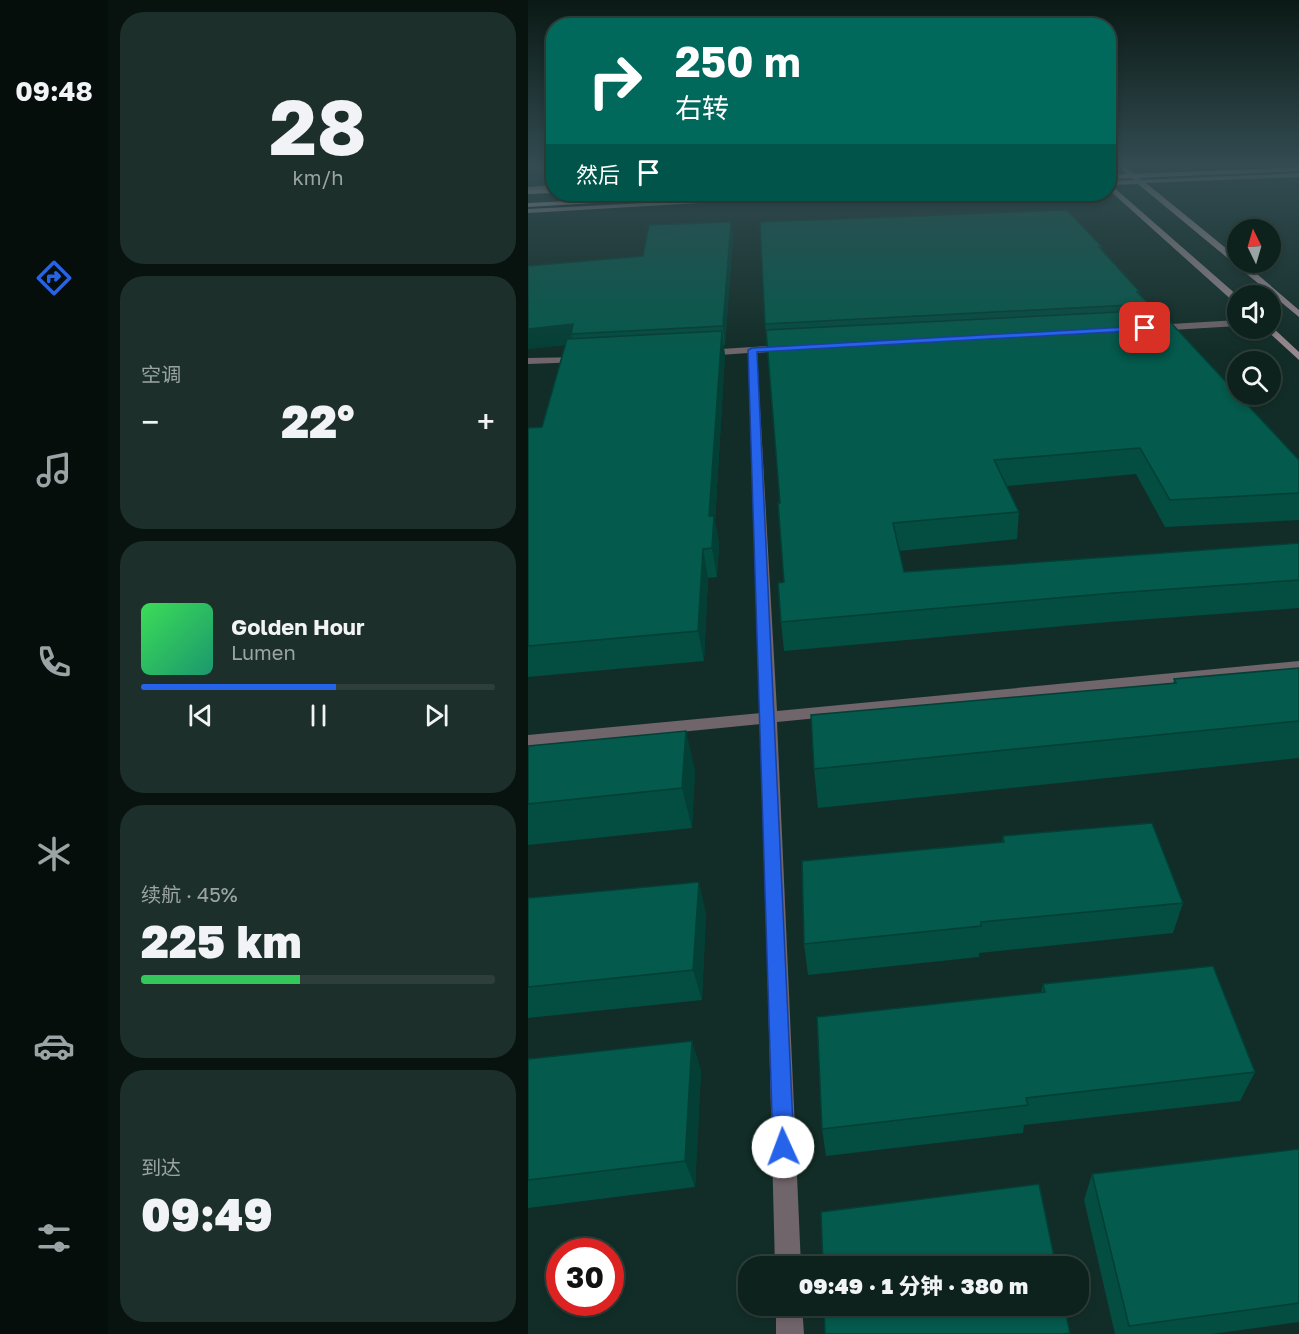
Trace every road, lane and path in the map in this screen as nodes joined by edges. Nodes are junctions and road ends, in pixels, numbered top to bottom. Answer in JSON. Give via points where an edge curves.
{"nodes":[{"id":1,"x":1158,"y":229,"type":"edge"},
{"id":2,"x":1199,"y":229,"type":"edge"},
{"id":3,"x":1227,"y":253,"type":"edge"},
{"id":4,"x":1251,"y":273,"type":"edge"},
{"id":5,"x":1227,"y":291,"type":"edge"},
{"id":6,"x":1299,"y":314,"type":"edge"},
{"id":7,"x":1227,"y":324,"type":"edge"},
{"id":8,"x":1143,"y":329,"type":"edge"},
{"id":9,"x":1280,"y":339,"type":"edge"},
{"id":10,"x":800,"y":348,"type":"edge"},
{"id":11,"x":752,"y":350,"type":"junction"},
{"id":12,"x":697,"y":353,"type":"edge"},
{"id":13,"x":1299,"y":357,"type":"edge"},
{"id":14,"x":597,"y":358,"type":"edge"},
{"id":15,"x":528,"y":361,"type":"edge"},
{"id":16,"x":1299,"y":666,"type":"edge"},
{"id":17,"x":769,"y":718,"type":"junction"},
{"id":18,"x":528,"y":741,"type":"edge"},
{"id":19,"x":788,"y":1256,"type":"edge"},
{"id":20,"x":789,"y":1316,"type":"edge"},
{"id":21,"x":790,"y":1334,"type":"edge"}],
"edges":[{"from":1,"to":5,"type":"main road"},
{"from":2,"to":3,"type":"main road"},
{"from":4,"to":6,"type":"main road"},
{"from":7,"to":8,"type":"street"},
{"from":9,"to":13,"type":"main road"},
{"from":10,"to":11,"type":"street"},
{"from":11,"to":12,"type":"street"},
{"from":11,"to":17,"type":"street"},
{"from":14,"to":15,"type":"street"},
{"from":16,"to":17,"type":"street"},
{"from":17,"to":18,"type":"street"},
{"from":17,"to":19,"type":"street"},
{"from":20,"to":21,"type":"street"}]}
